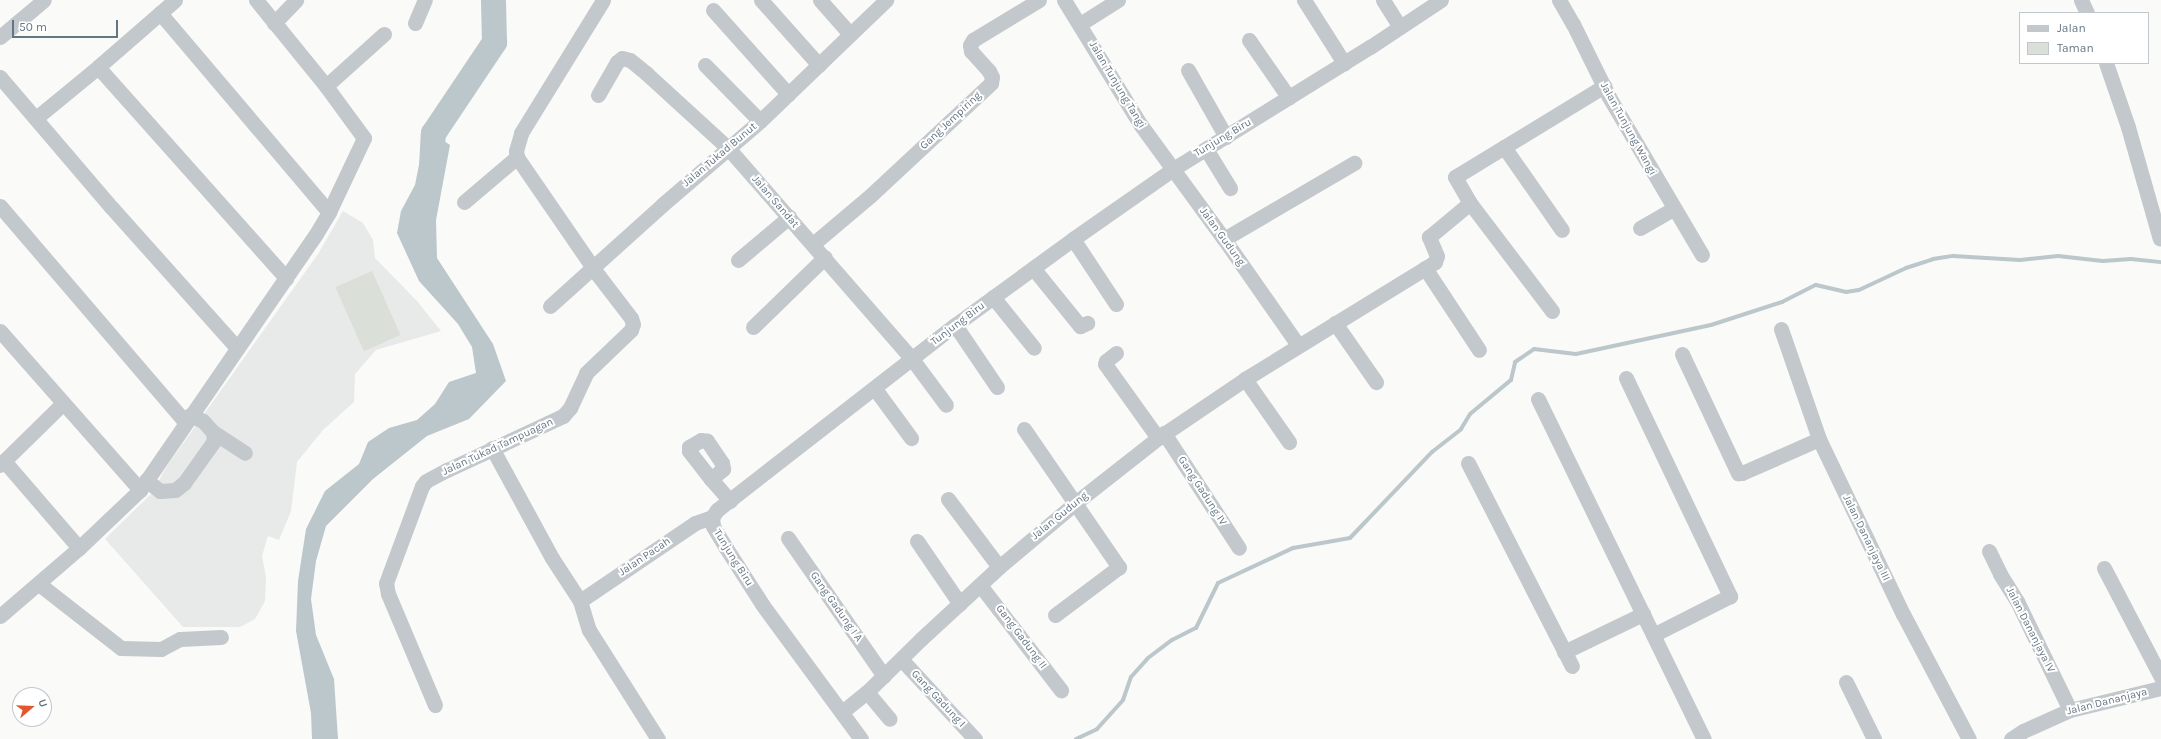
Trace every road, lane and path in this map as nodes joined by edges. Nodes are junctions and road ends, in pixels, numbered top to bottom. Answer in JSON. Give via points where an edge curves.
{"nodes":[{"id":1,"x":44,"y":0,"type":"edge"},
{"id":2,"x":175,"y":0,"type":"edge"},
{"id":3,"x":256,"y":0,"type":"edge"},
{"id":4,"x":296,"y":0,"type":"edge"},
{"id":5,"x":425,"y":0,"type":"edge"},
{"id":6,"x":604,"y":0,"type":"edge"},
{"id":7,"x":761,"y":0,"type":"edge"},
{"id":8,"x":820,"y":0,"type":"edge"},
{"id":9,"x":1040,"y":0,"type":"edge"},
{"id":10,"x":1064,"y":0,"type":"edge"},
{"id":11,"x":1118,"y":0,"type":"edge"},
{"id":12,"x":1304,"y":0,"type":"edge"},
{"id":13,"x":1384,"y":0,"type":"edge"},
{"id":14,"x":1441,"y":0,"type":"edge"},
{"id":15,"x":1559,"y":0,"type":"edge"},
{"id":16,"x":2081,"y":0,"type":"edge"},
{"id":17,"x":883,"y":1,"type":"edge"},
{"id":18,"x":713,"y":10,"type":"dead end"},
{"id":19,"x":2087,"y":12,"type":"edge"},
{"id":20,"x":160,"y":13,"type":"junction"},
{"id":21,"x":274,"y":22,"type":"junction"},
{"id":22,"x":415,"y":23,"type":"dead end"},
{"id":23,"x":1080,"y":24,"type":"junction"},
{"id":24,"x":1400,"y":27,"type":"junction"},
{"id":25,"x":384,"y":34,"type":"dead end"},
{"id":26,"x":850,"y":34,"type":"junction"},
{"id":27,"x":0,"y":37,"type":"edge"},
{"id":28,"x":1249,"y":40,"type":"dead end"},
{"id":29,"x":1344,"y":63,"type":"junction"},
{"id":30,"x":2106,"y":64,"type":"edge"},
{"id":31,"x":705,"y":65,"type":"dead end"},
{"id":32,"x":819,"y":65,"type":"junction"},
{"id":33,"x":98,"y":67,"type":"junction"},
{"id":34,"x":1188,"y":70,"type":"dead end"},
{"id":35,"x":0,"y":77,"type":"edge"},
{"id":36,"x":326,"y":86,"type":"junction"},
{"id":37,"x":1604,"y":86,"type":"junction"},
{"id":38,"x":788,"y":94,"type":"junction"},
{"id":39,"x":598,"y":95,"type":"dead end"},
{"id":40,"x":1289,"y":98,"type":"junction"},
{"id":41,"x":36,"y":118,"type":"junction"},
{"id":42,"x":760,"y":121,"type":"junction"},
{"id":43,"x":1226,"y":137,"type":"junction"},
{"id":44,"x":1504,"y":147,"type":"junction"},
{"id":45,"x":728,"y":148,"type":"junction"},
{"id":46,"x":1206,"y":149,"type":"junction"},
{"id":47,"x":517,"y":157,"type":"junction"},
{"id":48,"x":1354,"y":163,"type":"dead end"},
{"id":49,"x":1173,"y":169,"type":"junction"},
{"id":50,"x":1230,"y":188,"type":"dead end"},
{"id":51,"x":464,"y":202,"type":"dead end"},
{"id":52,"x":1470,"y":203,"type":"junction"},
{"id":53,"x":0,"y":206,"type":"edge"},
{"id":54,"x":1674,"y":208,"type":"junction"},
{"id":55,"x":329,"y":212,"type":"junction"},
{"id":56,"x":789,"y":217,"type":"junction"},
{"id":57,"x":1640,"y":228,"type":"dead end"},
{"id":58,"x":1562,"y":230,"type":"dead end"},
{"id":59,"x":1073,"y":239,"type":"junction"},
{"id":60,"x":1224,"y":239,"type":"junction"},
{"id":61,"x":2160,"y":239,"type":"dead end"},
{"id":62,"x":813,"y":244,"type":"junction"},
{"id":63,"x":1702,"y":255,"type":"dead end"},
{"id":64,"x":825,"y":257,"type":"junction"},
{"id":65,"x":738,"y":260,"type":"dead end"},
{"id":66,"x":593,"y":267,"type":"junction"},
{"id":67,"x":1033,"y":268,"type":"junction"},
{"id":68,"x":1425,"y":268,"type":"junction"},
{"id":69,"x":286,"y":278,"type":"junction"},
{"id":70,"x":993,"y":297,"type":"junction"},
{"id":71,"x":1116,"y":304,"type":"dead end"},
{"id":72,"x":550,"y":306,"type":"dead end"},
{"id":73,"x":1552,"y":311,"type":"dead end"},
{"id":74,"x":1087,"y":323,"type":"dead end"},
{"id":75,"x":1336,"y":323,"type":"junction"},
{"id":76,"x":955,"y":325,"type":"junction"},
{"id":77,"x":753,"y":327,"type":"dead end"},
{"id":78,"x":1781,"y":329,"type":"dead end"},
{"id":79,"x":3,"y":341,"type":"edge"},
{"id":80,"x":1298,"y":345,"type":"junction"},
{"id":81,"x":237,"y":348,"type":"junction"},
{"id":82,"x":1034,"y":348,"type":"dead end"},
{"id":83,"x":1479,"y":350,"type":"dead end"},
{"id":84,"x":1116,"y":353,"type":"dead end"},
{"id":85,"x":1682,"y":354,"type":"dead end"},
{"id":86,"x":912,"y":359,"type":"junction"},
{"id":87,"x":1626,"y":378,"type":"dead end"},
{"id":88,"x":1245,"y":379,"type":"junction"},
{"id":89,"x":1376,"y":382,"type":"dead end"},
{"id":90,"x":997,"y":387,"type":"dead end"},
{"id":91,"x":876,"y":389,"type":"junction"},
{"id":92,"x":1538,"y":399,"type":"dead end"},
{"id":93,"x":63,"y":403,"type":"junction"},
{"id":94,"x":946,"y":405,"type":"dead end"},
{"id":95,"x":187,"y":419,"type":"junction"},
{"id":96,"x":1024,"y":429,"type":"dead end"},
{"id":97,"x":213,"y":432,"type":"junction"},
{"id":98,"x":1161,"y":436,"type":"junction"},
{"id":99,"x":911,"y":438,"type":"dead end"},
{"id":100,"x":1819,"y":439,"type":"junction"},
{"id":101,"x":1289,"y":442,"type":"dead end"},
{"id":102,"x":492,"y":448,"type":"junction"},
{"id":103,"x":245,"y":453,"type":"dead end"},
{"id":104,"x":1468,"y":462,"type":"dead end"},
{"id":105,"x":2,"y":463,"type":"edge"},
{"id":106,"x":711,"y":479,"type":"dead end"},
{"id":107,"x":143,"y":485,"type":"junction"},
{"id":108,"x":948,"y":499,"type":"dead end"},
{"id":109,"x":730,"y":501,"type":"junction"},
{"id":110,"x":1074,"y":504,"type":"junction"},
{"id":111,"x":712,"y":517,"type":"junction"},
{"id":112,"x":788,"y":538,"type":"dead end"},
{"id":113,"x":918,"y":542,"type":"dead end"},
{"id":114,"x":79,"y":548,"type":"junction"},
{"id":115,"x":1239,"y":548,"type":"dead end"},
{"id":116,"x":1989,"y":551,"type":"dead end"},
{"id":117,"x":999,"y":567,"type":"junction"},
{"id":118,"x":2104,"y":568,"type":"dead end"},
{"id":119,"x":39,"y":584,"type":"junction"},
{"id":120,"x":980,"y":585,"type":"junction"},
{"id":121,"x":580,"y":601,"type":"junction"},
{"id":122,"x":960,"y":604,"type":"junction"},
{"id":123,"x":1643,"y":614,"type":"junction"},
{"id":124,"x":1055,"y":615,"type":"dead end"},
{"id":125,"x":0,"y":616,"type":"edge"},
{"id":126,"x":1653,"y":635,"type":"junction"},
{"id":127,"x":221,"y":636,"type":"dead end"},
{"id":128,"x":1564,"y":652,"type":"junction"},
{"id":129,"x":901,"y":659,"type":"junction"},
{"id":130,"x":1572,"y":666,"type":"dead end"},
{"id":131,"x":884,"y":676,"type":"junction"},
{"id":132,"x":2161,"y":677,"type":"edge"},
{"id":133,"x":1846,"y":682,"type":"dead end"},
{"id":134,"x":2161,"y":688,"type":"edge"},
{"id":135,"x":1060,"y":690,"type":"dead end"},
{"id":136,"x":867,"y":692,"type":"junction"},
{"id":137,"x":435,"y":705,"type":"dead end"},
{"id":138,"x":2070,"y":710,"type":"junction"},
{"id":139,"x":842,"y":712,"type":"junction"},
{"id":140,"x":890,"y":719,"type":"dead end"},
{"id":141,"x":658,"y":739,"type":"edge"},
{"id":142,"x":861,"y":739,"type":"edge"},
{"id":143,"x":975,"y":739,"type":"edge"},
{"id":144,"x":1704,"y":739,"type":"edge"},
{"id":145,"x":1874,"y":739,"type":"edge"},
{"id":146,"x":1969,"y":739,"type":"edge"},
{"id":147,"x":2011,"y":739,"type":"edge"}],
"edges":[{"from":1,"to":27,"type":"street"},
{"from":2,"to":20,"type":"street"},
{"from":3,"to":21,"type":"street"},
{"from":4,"to":21,"type":"street"},
{"from":5,"to":22,"type":"street"},
{"from":6,"to":47,"type":"street","via":[[521,133],[517,143]]},
{"from":7,"to":32,"type":"street"},
{"from":8,"to":26,"type":"street"},
{"from":9,"to":62,"type":"street","name":"Gang Jempiring","via":[[973,40],[970,45],[971,51],[989,71],[991,83],[871,196]]},
{"from":10,"to":23,"type":"street","name":"Jalan Tunjung Tangi"},
{"from":11,"to":23,"type":"street"},
{"from":12,"to":29,"type":"street"},
{"from":13,"to":24,"type":"street"},
{"from":14,"to":24,"type":"street","name":"Tunjung Biru"},
{"from":15,"to":37,"type":"street","name":"Jalan Tunjung Wangi"},
{"from":16,"to":19,"type":"street"},
{"from":17,"to":26,"type":"street","name":"Jalan Tukad Bunut"},
{"from":18,"to":38,"type":"street"},
{"from":20,"to":33,"type":"street"},
{"from":20,"to":55,"type":"street"},
{"from":21,"to":36,"type":"street"},
{"from":23,"to":49,"type":"street","name":"Jalan Tunjung Tangi","via":[[1140,124]]},
{"from":24,"to":29,"type":"street","name":"Tunjung Biru"},
{"from":25,"to":36,"type":"street"},
{"from":26,"to":32,"type":"street","name":"Jalan Tukad Bunut"},
{"from":28,"to":40,"type":"street"},
{"from":29,"to":40,"type":"street","name":"Tunjung Biru"},
{"from":30,"to":61,"type":"street","via":[[2128,127]]},
{"from":31,"to":42,"type":"street"},
{"from":32,"to":38,"type":"street","name":"Jalan Tukad Bunut"},
{"from":33,"to":41,"type":"street"},
{"from":33,"to":69,"type":"street"},
{"from":34,"to":43,"type":"street"},
{"from":35,"to":41,"type":"street"},
{"from":36,"to":55,"type":"street","via":[[364,138]]},
{"from":37,"to":44,"type":"street"},
{"from":37,"to":54,"type":"street","name":"Jalan Tunjung Wangi"},
{"from":38,"to":42,"type":"street","name":"Jalan Tukad Bunut"},
{"from":39,"to":45,"type":"street","name":"Jalan Sandat","via":[[617,62],[626,58]]},
{"from":40,"to":43,"type":"street","name":"Tunjung Biru"},
{"from":41,"to":81,"type":"street"},
{"from":42,"to":45,"type":"street","name":"Jalan Tukad Bunut"},
{"from":43,"to":46,"type":"street","name":"Tunjung Biru"},
{"from":44,"to":52,"type":"street","via":[[1455,177]]},
{"from":44,"to":58,"type":"street"},
{"from":45,"to":56,"type":"street","name":"Jalan Sandat"},
{"from":45,"to":66,"type":"street","name":"Jalan Tukad Bunut"},
{"from":46,"to":49,"type":"street","name":"Tunjung Biru"},
{"from":46,"to":50,"type":"street"},
{"from":47,"to":51,"type":"street"},
{"from":47,"to":66,"type":"street","name":"Jalan Tukad Tampuagan"},
{"from":48,"to":60,"type":"street"},
{"from":49,"to":59,"type":"street","name":"Tunjung Biru"},
{"from":49,"to":60,"type":"street","name":"Jalan Gudung"},
{"from":52,"to":68,"type":"street","name":"Jalan Gudung","via":[[1429,237],[1437,256],[1435,262]]},
{"from":52,"to":73,"type":"street"},
{"from":53,"to":95,"type":"street"},
{"from":54,"to":57,"type":"street"},
{"from":54,"to":63,"type":"street","name":"Jalan Tunjung Wangi"},
{"from":55,"to":69,"type":"street"},
{"from":56,"to":62,"type":"street","name":"Jalan Sandat"},
{"from":56,"to":65,"type":"street"},
{"from":59,"to":67,"type":"street","name":"Tunjung Biru"},
{"from":59,"to":71,"type":"street"},
{"from":60,"to":80,"type":"street","name":"Jalan Gudung"},
{"from":62,"to":64,"type":"street","name":"Jalan Sandat"},
{"from":64,"to":77,"type":"street"},
{"from":64,"to":86,"type":"street","name":"Jalan Sandat"},
{"from":66,"to":72,"type":"street","name":"Jalan Tukad Bunut"},
{"from":66,"to":102,"type":"street","name":"Jalan Tukad Tampuagan","via":[[631,318],[633,324],[630,330],[586,373],[570,408],[562,416]]},
{"from":67,"to":70,"type":"street","name":"Tunjung Biru"},
{"from":67,"to":74,"type":"street","via":[[1080,326]]},
{"from":68,"to":75,"type":"street","name":"Jalan Gudung"},
{"from":68,"to":83,"type":"street"},
{"from":69,"to":81,"type":"street"},
{"from":70,"to":76,"type":"street","name":"Tunjung Biru"},
{"from":70,"to":82,"type":"street"},
{"from":75,"to":80,"type":"street","name":"Jalan Gudung"},
{"from":75,"to":89,"type":"street"},
{"from":76,"to":86,"type":"street","name":"Tunjung Biru"},
{"from":76,"to":90,"type":"street"},
{"from":78,"to":100,"type":"street","name":"Jalan Dananjaya III"},
{"from":79,"to":93,"type":"street"},
{"from":80,"to":88,"type":"street","name":"Jalan Gudung"},
{"from":81,"to":95,"type":"street"},
{"from":84,"to":98,"type":"street","name":"Gang Gadung IV","via":[[1105,364]]},
{"from":85,"to":100,"type":"street","via":[[1738,473]]},
{"from":86,"to":91,"type":"street","name":"Tunjung Biru"},
{"from":86,"to":94,"type":"street","name":"Jalan Sandat"},
{"from":87,"to":126,"type":"street","via":[[1730,596]]},
{"from":88,"to":98,"type":"street","name":"Jalan Gudung"},
{"from":88,"to":101,"type":"street"},
{"from":91,"to":99,"type":"street"},
{"from":91,"to":109,"type":"street","name":"Tunjung Biru"},
{"from":92,"to":123,"type":"street"},
{"from":93,"to":105,"type":"street"},
{"from":93,"to":107,"type":"street"},
{"from":95,"to":97,"type":"street","via":[[203,421]]},
{"from":95,"to":107,"type":"street"},
{"from":96,"to":110,"type":"street"},
{"from":97,"to":103,"type":"street"},
{"from":97,"to":107,"type":"street","via":[[214,441],[184,483],[175,490],[160,491]]},
{"from":98,"to":110,"type":"street","name":"Jalan Gudung"},
{"from":98,"to":115,"type":"street","name":"Gang Gadung IV"},
{"from":100,"to":146,"type":"street","name":"Jalan Dananjaya III","via":[[1903,614]]},
{"from":102,"to":121,"type":"street","via":[[552,558]]},
{"from":102,"to":137,"type":"street","name":"Jalan Tukad Tampuagan","via":[[426,481],[387,578],[388,594]]},
{"from":104,"to":128,"type":"street"},
{"from":105,"to":114,"type":"street"},
{"from":106,"to":109,"type":"street"},
{"from":107,"to":114,"type":"street"},
{"from":108,"to":117,"type":"street"},
{"from":109,"to":111,"type":"street","name":"Tunjung Biru"},
{"from":110,"to":117,"type":"street","name":"Jalan Gudung"},
{"from":110,"to":124,"type":"street","via":[[1119,567]]},
{"from":111,"to":121,"type":"street","name":"Jalan Pacah","via":[[695,523]]},
{"from":111,"to":139,"type":"street","name":"Tunjung Biru","via":[[713,526],[762,604]]},
{"from":112,"to":131,"type":"street","name":"Gang Gadung I A"},
{"from":113,"to":122,"type":"street"},
{"from":114,"to":119,"type":"street"},
{"from":116,"to":138,"type":"street","name":"Jalan Dananjaya IV","via":[[2017,601]]},
{"from":117,"to":120,"type":"street","name":"Jalan Gudung"},
{"from":118,"to":132,"type":"street"},
{"from":119,"to":125,"type":"street"},
{"from":119,"to":127,"type":"street","via":[[121,648],[161,649],[180,639]]},
{"from":120,"to":122,"type":"street","name":"Jalan Gudung"},
{"from":120,"to":135,"type":"street","name":"Gang Gadung II"},
{"from":121,"to":141,"type":"street","via":[[589,630]]},
{"from":122,"to":129,"type":"street","name":"Jalan Gudung"},
{"from":123,"to":126,"type":"street"},
{"from":123,"to":128,"type":"street"},
{"from":126,"to":144,"type":"street"},
{"from":128,"to":130,"type":"street"},
{"from":129,"to":131,"type":"street","name":"Jalan Gudung"},
{"from":129,"to":143,"type":"street","name":"Gang Gadung I"},
{"from":131,"to":136,"type":"street","name":"Jalan Gudung"},
{"from":133,"to":145,"type":"street"},
{"from":134,"to":138,"type":"street","name":"Jalan Dananjaya"},
{"from":136,"to":139,"type":"street","name":"Jalan Gudung"},
{"from":136,"to":140,"type":"street"},
{"from":138,"to":147,"type":"street","name":"Jalan Dananjaya"},
{"from":139,"to":142,"type":"street","name":"Tunjung Biru"}]}
